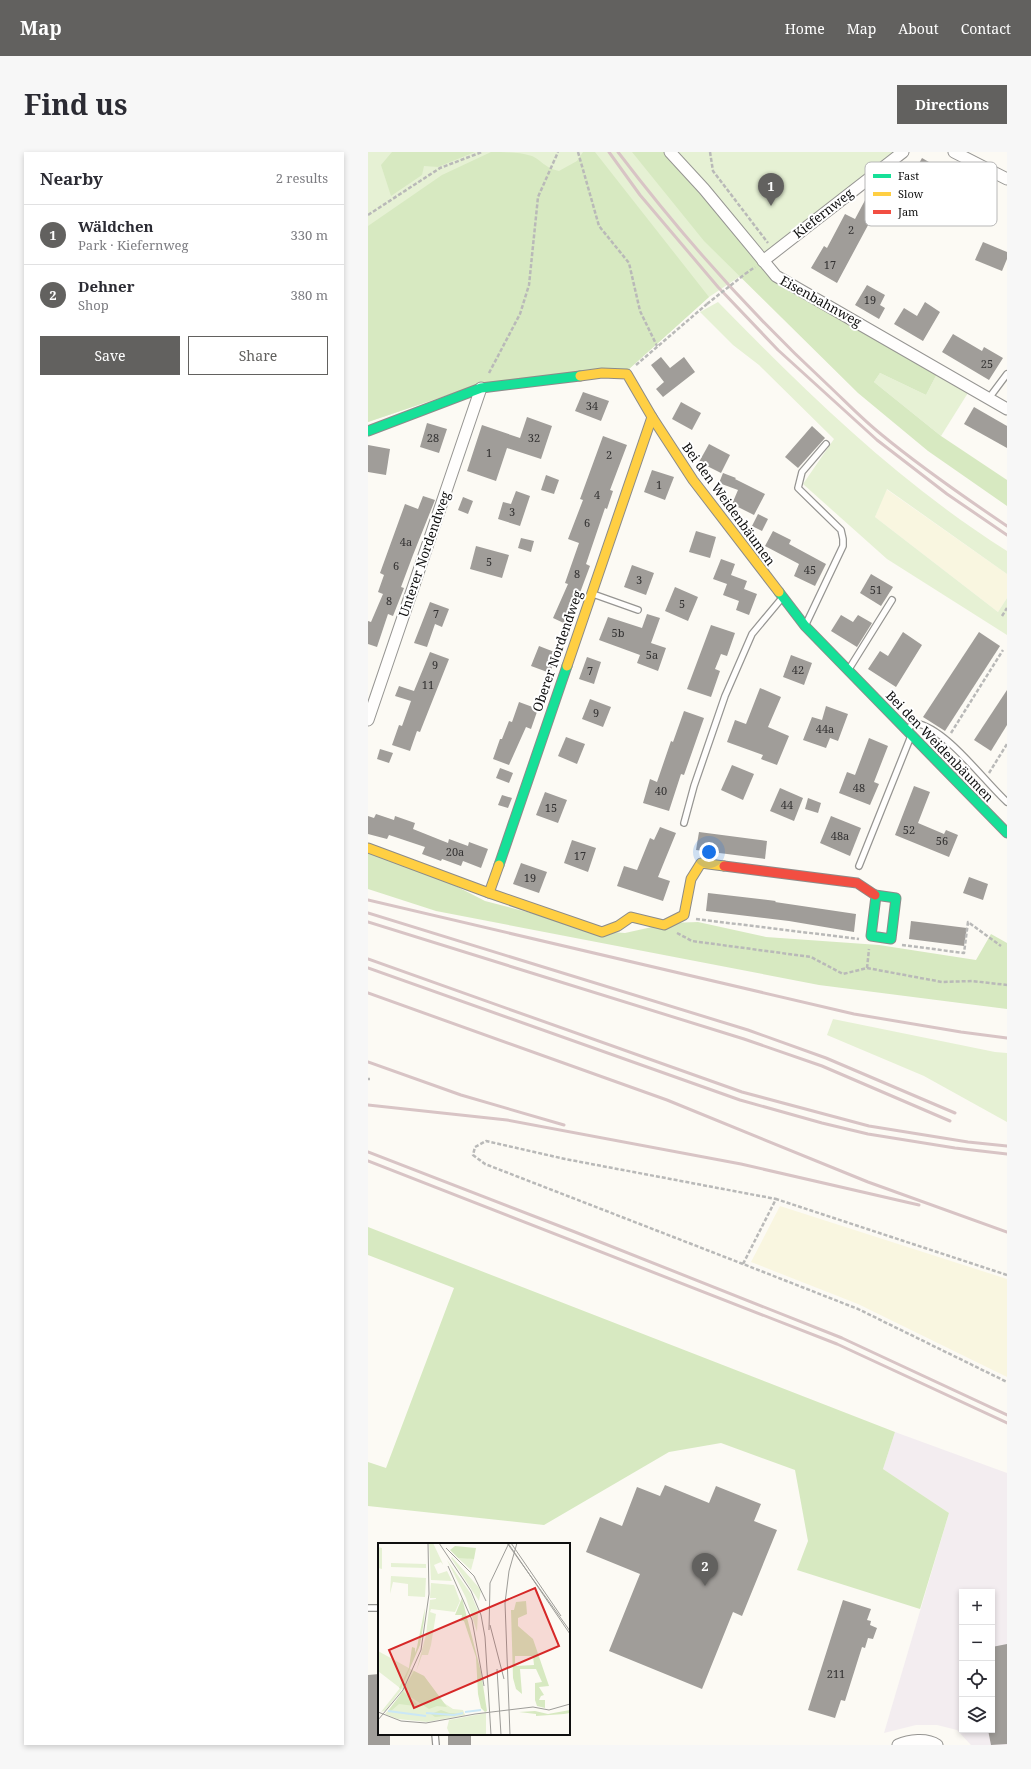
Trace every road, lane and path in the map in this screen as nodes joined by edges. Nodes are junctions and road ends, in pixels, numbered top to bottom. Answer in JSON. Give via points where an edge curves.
{"nodes":[{"id":1,"x":482,"y":152,"type":"edge"},
{"id":2,"x":558,"y":152,"type":"edge"},
{"id":3,"x":578,"y":152,"type":"edge"},
{"id":4,"x":670,"y":152,"type":"edge"},
{"id":5,"x":710,"y":152,"type":"edge"},
{"id":6,"x":903,"y":152,"type":"edge"},
{"id":7,"x":954,"y":152,"type":"edge"},
{"id":8,"x":890,"y":162,"type":"edge"},
{"id":9,"x":974,"y":162,"type":"edge"},
{"id":10,"x":997,"y":174,"type":"edge"},
{"id":11,"x":1007,"y":179,"type":"edge"},
{"id":12,"x":865,"y":181,"type":"edge"},
{"id":13,"x":368,"y":215,"type":"edge"},
{"id":14,"x":775,"y":251,"type":"junction"},
{"id":15,"x":763,"y":261,"type":"junction"},
{"id":16,"x":746,"y":274,"type":"dead end"},
{"id":17,"x":657,"y":346,"type":"junction"},
{"id":18,"x":627,"y":374,"type":"junction"},
{"id":19,"x":1007,"y":374,"type":"edge"},
{"id":20,"x":481,"y":388,"type":"junction"},
{"id":21,"x":989,"y":398,"type":"junction"},
{"id":22,"x":1007,"y":409,"type":"edge"},
{"id":23,"x":652,"y":417,"type":"junction"},
{"id":24,"x":368,"y":431,"type":"edge"},
{"id":25,"x":826,"y":444,"type":"dead end"},
{"id":26,"x":591,"y":593,"type":"junction"},
{"id":27,"x":782,"y":597,"type":"junction"},
{"id":28,"x":892,"y":600,"type":"dead end"},
{"id":29,"x":1007,"y":608,"type":"edge"},
{"id":30,"x":638,"y":610,"type":"dead end"},
{"id":31,"x":1002,"y":616,"type":"dead end"},
{"id":32,"x":805,"y":626,"type":"junction"},
{"id":33,"x":1002,"y":650,"type":"dead end"},
{"id":34,"x":848,"y":671,"type":"junction"},
{"id":35,"x":368,"y":720,"type":"edge"},
{"id":36,"x":908,"y":733,"type":"junction"},
{"id":37,"x":946,"y":740,"type":"junction"},
{"id":38,"x":1007,"y":744,"type":"edge"},
{"id":39,"x":984,"y":779,"type":"junction"},
{"id":40,"x":1007,"y":802,"type":"edge"},
{"id":41,"x":684,"y":823,"type":"dead end"},
{"id":42,"x":1007,"y":834,"type":"edge"},
{"id":43,"x":368,"y":848,"type":"edge"},
{"id":44,"x":859,"y":866,"type":"dead end"},
{"id":45,"x":489,"y":893,"type":"junction"},
{"id":46,"x":876,"y":896,"type":"junction"},
{"id":47,"x":684,"y":915,"type":"junction"},
{"id":48,"x":664,"y":925,"type":"junction"},
{"id":49,"x":871,"y":936,"type":"junction"},
{"id":50,"x":891,"y":939,"type":"junction"},
{"id":51,"x":1001,"y":946,"type":"dead end"},
{"id":52,"x":867,"y":968,"type":"junction"},
{"id":53,"x":1007,"y":985,"type":"edge"},
{"id":54,"x":776,"y":1200,"type":"junction"},
{"id":55,"x":743,"y":1264,"type":"junction"},
{"id":56,"x":1007,"y":1275,"type":"edge"},
{"id":57,"x":1007,"y":1382,"type":"edge"},
{"id":58,"x":435,"y":1735,"type":"edge"},
{"id":59,"x":436,"y":1745,"type":"edge"},
{"id":60,"x":898,"y":1745,"type":"edge"},
{"id":61,"x":937,"y":1745,"type":"edge"}],
"edges":[{"from":1,"to":13,"type":"path","via":[[440,168]]},
{"from":2,"to":20,"type":"path","via":[[538,197],[529,285],[520,314]]},
{"from":3,"to":17,"type":"path","via":[[599,226],[629,263],[640,311]]},
{"from":4,"to":15,"type":"street","name":"Eisenbahnweg"},
{"from":5,"to":14,"type":"path","via":[[713,171]]},
{"from":6,"to":8,"type":"street","name":"Kiefernweg"},
{"from":7,"to":9,"type":"street"},
{"from":10,"to":11,"type":"street"},
{"from":12,"to":14,"type":"street","name":"Kiefernweg"},
{"from":14,"to":15,"type":"street","name":"Kiefernweg"},
{"from":15,"to":21,"type":"street","name":"Eisenbahnweg","via":[[776,276]]},
{"from":16,"to":17,"type":"path","bridge":true},
{"from":17,"to":18,"type":"path"},
{"from":18,"to":20,"type":"street","via":[[602,373]]},
{"from":18,"to":23,"type":"street","name":"Bei den Weidenbäumen"},
{"from":19,"to":21,"type":"lane"},
{"from":20,"to":24,"type":"street"},
{"from":20,"to":35,"type":"street","name":"Unterer Nordendweg"},
{"from":21,"to":22,"type":"street","name":"Eisenbahnweg"},
{"from":23,"to":26,"type":"street","name":"Oberer Nordendweg"},
{"from":23,"to":27,"type":"street","name":"Bei den Weidenbäumen","via":[[693,480]]},
{"from":25,"to":32,"type":"lane","via":[[802,472],[798,488],[840,530],[844,539]]},
{"from":26,"to":30,"type":"lane"},
{"from":26,"to":45,"type":"street","name":"Oberer Nordendweg"},
{"from":27,"to":32,"type":"street","name":"Bei den Weidenbäumen"},
{"from":27,"to":41,"type":"lane","via":[[752,634],[725,696]]},
{"from":28,"to":34,"type":"lane"},
{"from":29,"to":31,"type":"path"},
{"from":32,"to":34,"type":"street","name":"Bei den Weidenbäumen"},
{"from":33,"to":37,"type":"path"},
{"from":34,"to":36,"type":"street","name":"Bei den Weidenbäumen"},
{"from":36,"to":37,"type":"lane","via":[[915,723],[924,724]]},
{"from":36,"to":42,"type":"street","name":"Bei den Weidenbäumen"},
{"from":36,"to":44,"type":"lane"},
{"from":37,"to":39,"type":"lane"},
{"from":38,"to":39,"type":"path"},
{"from":39,"to":40,"type":"lane"},
{"from":43,"to":45,"type":"street"},
{"from":45,"to":48,"type":"street","via":[[602,932],[618,926],[631,917]]},
{"from":46,"to":47,"type":"street","via":[[857,883],[700,863],[691,879]]},
{"from":46,"to":49,"type":"street"},
{"from":46,"to":50,"type":"street","via":[[896,898]]},
{"from":47,"to":48,"type":"street"},
{"from":47,"to":49,"type":"path","via":[[863,940]]},
{"from":48,"to":52,"type":"path","via":[[692,941],[811,957],[843,974]]},
{"from":49,"to":50,"type":"street"},
{"from":49,"to":52,"type":"path"},
{"from":50,"to":51,"type":"path","via":[[894,944],[964,953],[968,922]]},
{"from":52,"to":53,"type":"path","via":[[942,982],[972,981]]},
{"from":54,"to":55,"type":"path"},
{"from":54,"to":55,"type":"path","via":[[486,1141],[475,1147],[473,1155],[485,1164]]},
{"from":54,"to":56,"type":"path"},
{"from":55,"to":57,"type":"path","via":[[858,1309]]},
{"from":58,"to":59,"type":"lane"},
{"from":60,"to":61,"type":"street","via":[[924,1740]]}]}
